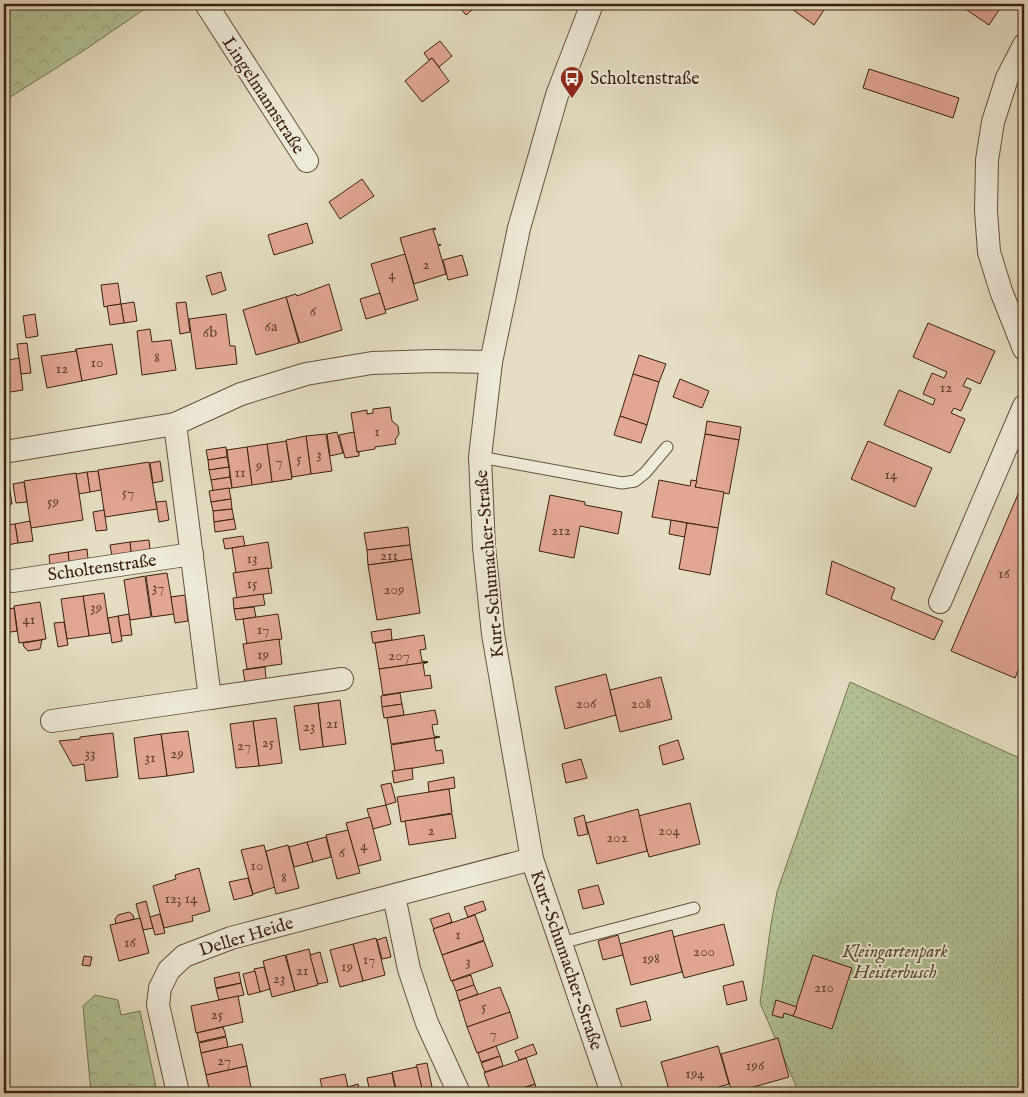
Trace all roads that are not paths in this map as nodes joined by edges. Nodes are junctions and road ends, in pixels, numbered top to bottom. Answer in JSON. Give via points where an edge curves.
{"nodes":[{"id":1,"x":206,"y":4,"type":"edge"},
{"id":2,"x":592,"y":4,"type":"edge"},
{"id":3,"x":1024,"y":45,"type":"edge"},
{"id":4,"x":307,"y":161,"type":"dead end"},
{"id":5,"x":1024,"y":349,"type":"edge"},
{"id":6,"x":491,"y":362,"type":"junction"},
{"id":7,"x":1024,"y":406,"type":"edge"},
{"id":8,"x":175,"y":424,"type":"junction"},
{"id":9,"x":666,"y":447,"type":"dead end"},
{"id":10,"x":4,"y":452,"type":"edge"},
{"id":11,"x":480,"y":457,"type":"junction"},
{"id":12,"x":192,"y":554,"type":"junction"},
{"id":13,"x":13,"y":581,"type":"dead end"},
{"id":14,"x":940,"y":602,"type":"dead end"},
{"id":15,"x":342,"y":679,"type":"dead end"},
{"id":16,"x":210,"y":698,"type":"junction"},
{"id":17,"x":52,"y":720,"type":"dead end"},
{"id":18,"x":532,"y":859,"type":"junction"},
{"id":19,"x":394,"y":896,"type":"junction"},
{"id":20,"x":694,"y":908,"type":"dead end"},
{"id":21,"x":561,"y":943,"type":"junction"},
{"id":22,"x":178,"y":1093,"type":"edge"},
{"id":23,"x":459,"y":1093,"type":"edge"},
{"id":24,"x":612,"y":1093,"type":"edge"}],
"edges":[{"from":1,"to":4,"type":"street","name":"Lingelmannstraße"},
{"from":2,"to":6,"type":"street","name":"Kurt-Schumacher-Straße","via":[[557,95],[522,218]]},
{"from":3,"to":5,"type":"street","via":[[1007,78],[993,122],[987,160],[986,211],[989,252]]},
{"from":6,"to":8,"type":"street","via":[[372,363],[306,374],[241,394]]},
{"from":6,"to":11,"type":"street","name":"Kurt-Schumacher-Straße"},
{"from":7,"to":14,"type":"street"},
{"from":8,"to":10,"type":"street"},
{"from":8,"to":12,"type":"street"},
{"from":9,"to":11,"type":"lane","via":[[640,477],[622,483]]},
{"from":11,"to":18,"type":"street","name":"Kurt-Schumacher-Straße","via":[[492,634]]},
{"from":12,"to":13,"type":"street","name":"Scholtenstraße"},
{"from":12,"to":16,"type":"street"},
{"from":15,"to":16,"type":"street"},
{"from":16,"to":17,"type":"street"},
{"from":18,"to":19,"type":"street","name":"Deller Heide"},
{"from":18,"to":21,"type":"street","name":"Kurt-Schumacher-Straße"},
{"from":19,"to":22,"type":"street","name":"Deller Heide","via":[[230,938],[184,956],[169,970],[160,988],[158,1005]]},
{"from":19,"to":23,"type":"street","via":[[409,970],[427,1023]]},
{"from":20,"to":21,"type":"lane"},
{"from":21,"to":24,"type":"street","name":"Kurt-Schumacher-Straße"}]}
